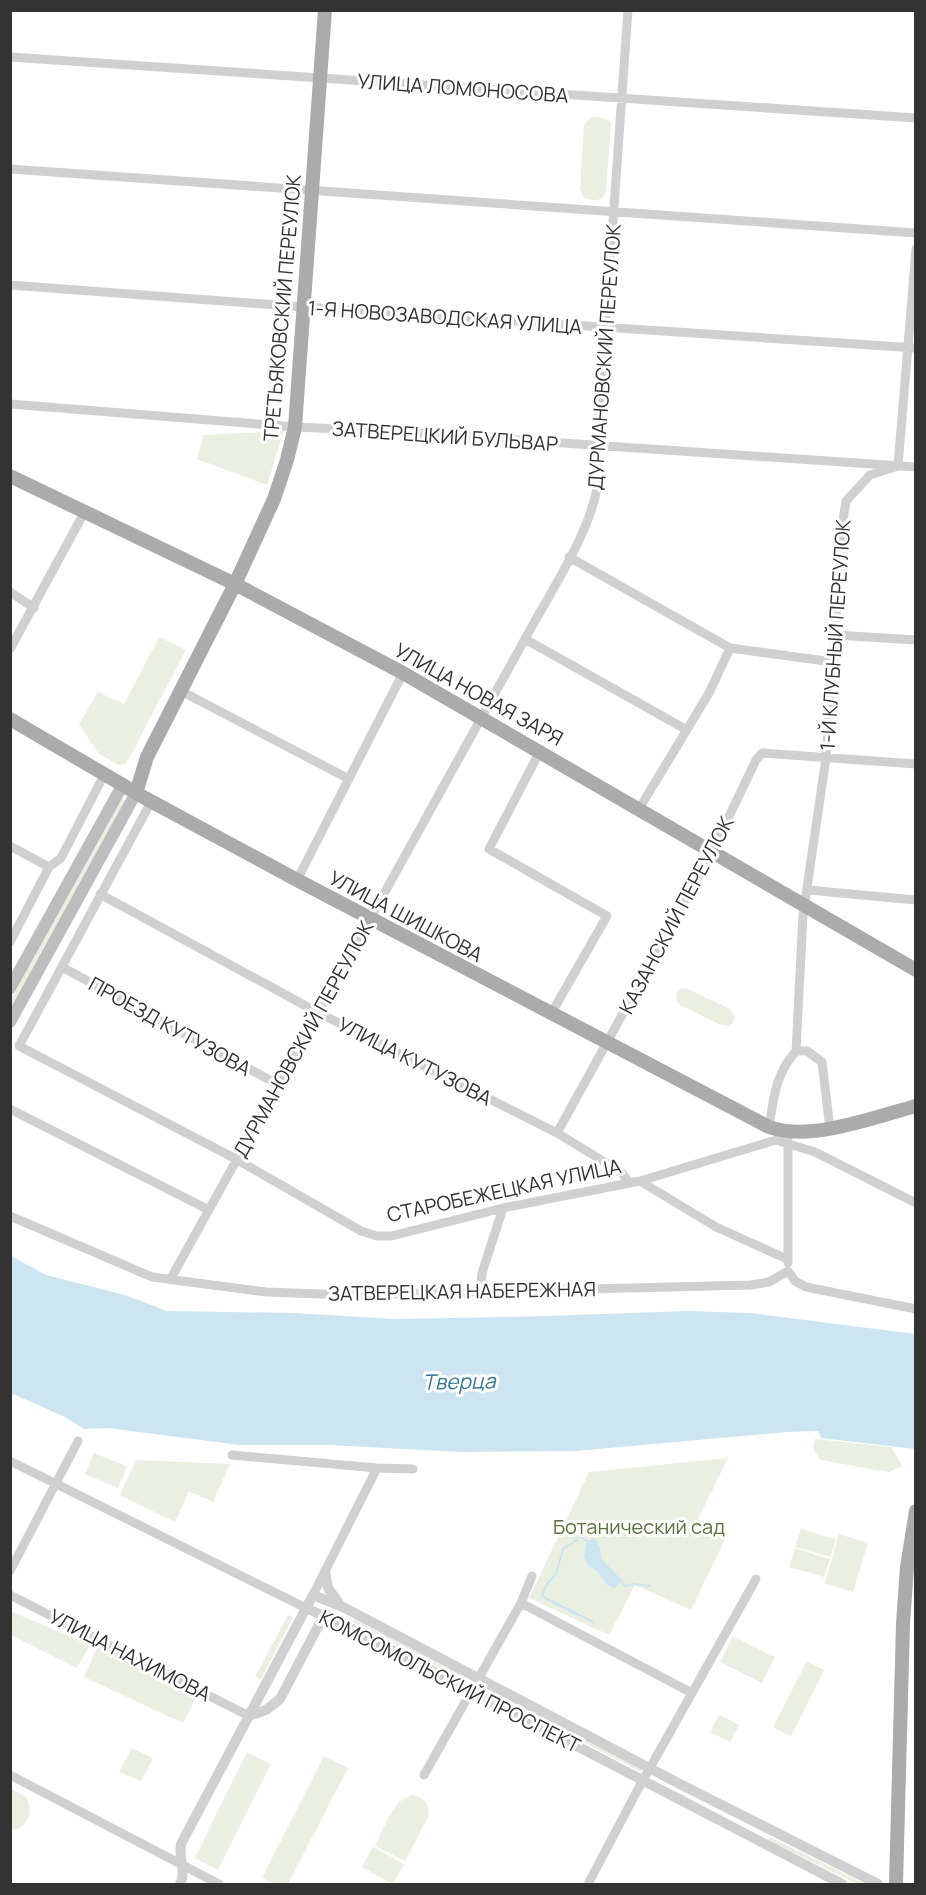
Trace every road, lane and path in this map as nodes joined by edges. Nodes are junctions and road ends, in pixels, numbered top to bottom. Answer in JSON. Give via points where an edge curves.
{"nodes":[{"id":1,"x":325,"y":10,"type":"edge"},
{"id":2,"x":628,"y":10,"type":"edge"},
{"id":3,"x":10,"y":57,"type":"edge"},
{"id":4,"x":320,"y":78,"type":"junction"},
{"id":5,"x":622,"y":99,"type":"junction"},
{"id":6,"x":915,"y":118,"type":"edge"},
{"id":7,"x":10,"y":169,"type":"edge"},
{"id":8,"x":312,"y":191,"type":"junction"},
{"id":9,"x":614,"y":211,"type":"junction"},
{"id":10,"x":915,"y":233,"type":"edge"},
{"id":11,"x":915,"y":249,"type":"edge"},
{"id":12,"x":10,"y":285,"type":"edge"},
{"id":13,"x":304,"y":308,"type":"junction"},
{"id":14,"x":607,"y":328,"type":"junction"},
{"id":15,"x":911,"y":348,"type":"edge"},
{"id":16,"x":10,"y":404,"type":"edge"},
{"id":17,"x":295,"y":427,"type":"junction"},
{"id":18,"x":597,"y":446,"type":"junction"},
{"id":19,"x":898,"y":466,"type":"junction"},
{"id":20,"x":915,"y":467,"type":"edge"},
{"id":21,"x":10,"y":476,"type":"edge"},
{"id":22,"x":84,"y":513,"type":"junction"},
{"id":23,"x":569,"y":558,"type":"junction"},
{"id":24,"x":235,"y":584,"type":"junction"},
{"id":25,"x":10,"y":592,"type":"edge"},
{"id":26,"x":34,"y":608,"type":"junction"},
{"id":27,"x":835,"y":635,"type":"junction"},
{"id":28,"x":525,"y":639,"type":"junction"},
{"id":29,"x":915,"y":640,"type":"edge"},
{"id":30,"x":730,"y":648,"type":"junction"},
{"id":31,"x":10,"y":649,"type":"edge"},
{"id":32,"x":833,"y":662,"type":"junction"},
{"id":33,"x":403,"y":673,"type":"junction"},
{"id":34,"x":181,"y":691,"type":"junction"},
{"id":35,"x":480,"y":716,"type":"junction"},
{"id":36,"x":10,"y":719,"type":"edge"},
{"id":37,"x":687,"y":730,"type":"junction"},
{"id":38,"x":540,"y":751,"type":"junction"},
{"id":39,"x":147,"y":758,"type":"junction"},
{"id":40,"x":826,"y":758,"type":"junction"},
{"id":41,"x":915,"y":764,"type":"edge"},
{"id":42,"x":104,"y":775,"type":"junction"},
{"id":43,"x":349,"y":779,"type":"junction"},
{"id":44,"x":122,"y":786,"type":"junction"},
{"id":45,"x":136,"y":793,"type":"junction"},
{"id":46,"x":151,"y":802,"type":"junction"},
{"id":47,"x":639,"y":809,"type":"junction"},
{"id":48,"x":10,"y":846,"type":"edge"},
{"id":49,"x":712,"y":852,"type":"junction"},
{"id":50,"x":49,"y":867,"type":"junction"},
{"id":51,"x":297,"y":880,"type":"junction"},
{"id":52,"x":808,"y":890,"type":"junction"},
{"id":53,"x":100,"y":894,"type":"junction"},
{"id":54,"x":915,"y":900,"type":"edge"},
{"id":55,"x":805,"y":906,"type":"junction"},
{"id":56,"x":369,"y":919,"type":"junction"},
{"id":57,"x":11,"y":938,"type":"edge"},
{"id":58,"x":62,"y":967,"type":"junction"},
{"id":59,"x":915,"y":970,"type":"edge"},
{"id":60,"x":10,"y":988,"type":"edge"},
{"id":61,"x":317,"y":1012,"type":"junction"},
{"id":62,"x":551,"y":1014,"type":"junction"},
{"id":63,"x":10,"y":1022,"type":"edge"},
{"id":64,"x":608,"y":1043,"type":"junction"},
{"id":65,"x":796,"y":1051,"type":"junction"},
{"id":66,"x":277,"y":1084,"type":"junction"},
{"id":67,"x":915,"y":1106,"type":"edge"},
{"id":68,"x":10,"y":1109,"type":"edge"},
{"id":69,"x":769,"y":1127,"type":"junction"},
{"id":70,"x":830,"y":1129,"type":"junction"},
{"id":71,"x":557,"y":1133,"type":"junction"},
{"id":72,"x":784,"y":1136,"type":"junction"},
{"id":73,"x":236,"y":1159,"type":"junction"},
{"id":74,"x":640,"y":1181,"type":"junction"},
{"id":75,"x":630,"y":1183,"type":"junction"},
{"id":76,"x":915,"y":1203,"type":"edge"},
{"id":77,"x":503,"y":1208,"type":"junction"},
{"id":78,"x":209,"y":1210,"type":"junction"},
{"id":79,"x":10,"y":1216,"type":"edge"},
{"id":80,"x":788,"y":1259,"type":"junction"},
{"id":81,"x":788,"y":1271,"type":"junction"},
{"id":82,"x":170,"y":1280,"type":"junction"},
{"id":83,"x":480,"y":1293,"type":"junction"},
{"id":84,"x":915,"y":1309,"type":"edge"},
{"id":85,"x":78,"y":1441,"type":"dead end"},
{"id":86,"x":232,"y":1455,"type":"dead end"},
{"id":87,"x":10,"y":1461,"type":"edge"},
{"id":88,"x":377,"y":1468,"type":"junction"},
{"id":89,"x":413,"y":1468,"type":"dead end"},
{"id":90,"x":56,"y":1484,"type":"junction"},
{"id":91,"x":915,"y":1511,"type":"edge"},
{"id":92,"x":915,"y":1552,"type":"edge"},
{"id":93,"x":10,"y":1571,"type":"edge"},
{"id":94,"x":325,"y":1571,"type":"junction"},
{"id":95,"x":532,"y":1576,"type":"dead end"},
{"id":96,"x":756,"y":1579,"type":"dead end"},
{"id":97,"x":10,"y":1595,"type":"edge"},
{"id":98,"x":313,"y":1595,"type":"junction"},
{"id":99,"x":521,"y":1602,"type":"junction"},
{"id":100,"x":343,"y":1607,"type":"junction"},
{"id":101,"x":306,"y":1608,"type":"junction"},
{"id":102,"x":355,"y":1613,"type":"junction"},
{"id":103,"x":324,"y":1615,"type":"junction"},
{"id":104,"x":348,"y":1627,"type":"junction"},
{"id":105,"x":480,"y":1678,"type":"junction"},
{"id":106,"x":472,"y":1692,"type":"junction"},
{"id":107,"x":692,"y":1693,"type":"junction"},
{"id":108,"x":903,"y":1695,"type":"junction"},
{"id":109,"x":249,"y":1716,"type":"junction"},
{"id":110,"x":650,"y":1768,"type":"junction"},
{"id":111,"x":10,"y":1775,"type":"edge"},
{"id":112,"x":424,"y":1775,"type":"dead end"},
{"id":113,"x":643,"y":1780,"type":"junction"},
{"id":114,"x":769,"y":1829,"type":"junction"},
{"id":115,"x":762,"y":1843,"type":"junction"},
{"id":116,"x":181,"y":1865,"type":"junction"},
{"id":117,"x":180,"y":1884,"type":"edge"},
{"id":118,"x":219,"y":1884,"type":"edge"},
{"id":119,"x":588,"y":1884,"type":"edge"},
{"id":120,"x":842,"y":1884,"type":"edge"},
{"id":121,"x":878,"y":1884,"type":"edge"},
{"id":122,"x":896,"y":1884,"type":"edge"},
{"id":123,"x":904,"y":1884,"type":"edge"}],
"edges":[{"from":1,"to":4,"type":"main road","name":"ТРЕТЬЯКОВСКИЙ ПЕРЕУЛОК"},
{"from":2,"to":5,"type":"street","name":"ДУРМАНОВСКИЙ ПЕРЕУЛОК"},
{"from":3,"to":4,"type":"street","name":"УЛИЦА ЛОМОНОСОВА"},
{"from":4,"to":5,"type":"street","name":"УЛИЦА ЛОМОНОСОВА"},
{"from":4,"to":8,"type":"main road","name":"ТРЕТЬЯКОВСКИЙ ПЕРЕУЛОК"},
{"from":5,"to":6,"type":"street","name":"УЛИЦА ЛОМОНОСОВА"},
{"from":5,"to":9,"type":"street","name":"ДУРМАНОВСКИЙ ПЕРЕУЛОК"},
{"from":7,"to":8,"type":"street"},
{"from":8,"to":9,"type":"street"},
{"from":8,"to":13,"type":"main road","name":"ТРЕТЬЯКОВСКИЙ ПЕРЕУЛОК"},
{"from":9,"to":10,"type":"street"},
{"from":9,"to":14,"type":"street","name":"ДУРМАНОВСКИЙ ПЕРЕУЛОК"},
{"from":11,"to":15,"type":"street"},
{"from":12,"to":13,"type":"street","name":"1-Я НОВОЗАВОДСКАЯ УЛИЦА"},
{"from":13,"to":14,"type":"street","name":"1-Я НОВОЗАВОДСКАЯ УЛИЦА"},
{"from":13,"to":17,"type":"main road","name":"ТРЕТЬЯКОВСКИЙ ПЕРЕУЛОК"},
{"from":14,"to":15,"type":"street","name":"1-Я НОВОЗАВОДСКАЯ УЛИЦА"},
{"from":14,"to":18,"type":"street","name":"ДУРМАНОВСКИЙ ПЕРЕУЛОК"},
{"from":15,"to":19,"type":"street"},
{"from":16,"to":17,"type":"street","name":"ЗАТВЕРЕЦКИЙ БУЛЬВАР"},
{"from":17,"to":18,"type":"street","name":"ЗАТВЕРЕЦКИЙ БУЛЬВАР"},
{"from":17,"to":24,"type":"main road","name":"ТРЕТЬЯКОВСКИЙ ПЕРЕУЛОК","via":[[276,492]]},
{"from":18,"to":19,"type":"street","name":"ЗАТВЕРЕЦКИЙ БУЛЬВАР"},
{"from":18,"to":23,"type":"street","name":"ДУРМАНОВСКИЙ ПЕРЕУЛОК","via":[[596,490],[587,521]]},
{"from":19,"to":20,"type":"street","name":"ЗАТВЕРЕЦКИЙ БУЛЬВАР"},
{"from":19,"to":27,"type":"street","name":"1-Й КЛУБНЫЙ ПЕРЕУЛОК","via":[[870,475],[846,501]]},
{"from":21,"to":22,"type":"main road","name":"УЛИЦА НОВАЯ ЗАРЯ"},
{"from":22,"to":24,"type":"main road","name":"УЛИЦА НОВАЯ ЗАРЯ"},
{"from":22,"to":26,"type":"street"},
{"from":23,"to":28,"type":"street","name":"ДУРМАНОВСКИЙ ПЕРЕУЛОК"},
{"from":23,"to":30,"type":"street"},
{"from":24,"to":33,"type":"main road","name":"УЛИЦА НОВАЯ ЗАРЯ"},
{"from":24,"to":34,"type":"main road","name":"ТРЕТЬЯКОВСКИЙ ПЕРЕУЛОК"},
{"from":25,"to":26,"type":"street"},
{"from":26,"to":31,"type":"street"},
{"from":27,"to":29,"type":"street"},
{"from":27,"to":32,"type":"street","name":"1-Й КЛУБНЫЙ ПЕРЕУЛОК"},
{"from":28,"to":35,"type":"street","name":"ДУРМАНОВСКИЙ ПЕРЕУЛОК"},
{"from":28,"to":37,"type":"street"},
{"from":30,"to":32,"type":"street"},
{"from":30,"to":37,"type":"street"},
{"from":32,"to":40,"type":"street","name":"1-Й КЛУБНЫЙ ПЕРЕУЛОК"},
{"from":33,"to":35,"type":"main road","name":"УЛИЦА НОВАЯ ЗАРЯ"},
{"from":33,"to":43,"type":"street"},
{"from":34,"to":39,"type":"main road","name":"ТРЕТЬЯКОВСКИЙ ПЕРЕУЛОК"},
{"from":34,"to":43,"type":"street"},
{"from":35,"to":38,"type":"main road","name":"УЛИЦА НОВАЯ ЗАРЯ"},
{"from":35,"to":56,"type":"street","name":"ДУРМАНОВСКИЙ ПЕРЕУЛОК"},
{"from":36,"to":42,"type":"main road","name":"УЛИЦА ШИШКОВА"},
{"from":37,"to":47,"type":"street"},
{"from":38,"to":47,"type":"main road","name":"УЛИЦА НОВАЯ ЗАРЯ"},
{"from":38,"to":62,"type":"street","via":[[489,849],[608,916]]},
{"from":39,"to":44,"type":"main road","name":"ТРЕТЬЯКОВСКИЙ ПЕРЕУЛОК"},
{"from":39,"to":45,"type":"main road","name":"ТРЕТЬЯКОВСКИЙ ПЕРЕУЛОК"},
{"from":40,"to":41,"type":"street"},
{"from":40,"to":49,"type":"street","name":"КАЗАНСКИЙ ПЕРЕУЛОК","via":[[762,753]]},
{"from":40,"to":52,"type":"street","name":"1-Й КЛУБНЫЙ ПЕРЕУЛОК"},
{"from":42,"to":44,"type":"main road","name":"УЛИЦА ШИШКОВА"},
{"from":42,"to":50,"type":"street","via":[[61,858]]},
{"from":43,"to":51,"type":"street"},
{"from":44,"to":45,"type":"main road","name":"УЛИЦА ШИШКОВА"},
{"from":44,"to":60,"type":"main road","name":"ТРЕТЬЯКОВСКИЙ ПЕРЕУЛОК"},
{"from":45,"to":46,"type":"main road","name":"УЛИЦА ШИШКОВА"},
{"from":45,"to":63,"type":"main road","name":"ТРЕТЬЯКОВСКИЙ ПЕРЕУЛОК"},
{"from":46,"to":51,"type":"main road","name":"УЛИЦА ШИШКОВА"},
{"from":46,"to":53,"type":"street"},
{"from":47,"to":49,"type":"main road","name":"УЛИЦА НОВАЯ ЗАРЯ"},
{"from":48,"to":50,"type":"street"},
{"from":49,"to":55,"type":"main road","name":"УЛИЦА НОВАЯ ЗАРЯ"},
{"from":49,"to":64,"type":"street","name":"КАЗАНСКИЙ ПЕРЕУЛОК"},
{"from":50,"to":57,"type":"street"},
{"from":51,"to":56,"type":"main road","name":"УЛИЦА ШИШКОВА"},
{"from":52,"to":54,"type":"street"},
{"from":52,"to":55,"type":"street","name":"1-Й КЛУБНЫЙ ПЕРЕУЛОК"},
{"from":53,"to":58,"type":"street"},
{"from":53,"to":61,"type":"street","name":"УЛИЦА КУТУЗОВА"},
{"from":55,"to":59,"type":"main road","name":"УЛИЦА НОВАЯ ЗАРЯ"},
{"from":55,"to":65,"type":"street","name":"1-Й КЛУБНЫЙ ПЕРЕУЛОК"},
{"from":56,"to":61,"type":"street","name":"ДУРМАНОВСКИЙ ПЕРЕУЛОК"},
{"from":56,"to":62,"type":"main road","name":"УЛИЦА ШИШКОВА"},
{"from":58,"to":66,"type":"street","name":"ПРОЕЗД КУТУЗОВА"},
{"from":58,"to":73,"type":"street","name":"СТАРОБЕЖЕЦКАЯ УЛИЦА","via":[[19,1046]]},
{"from":61,"to":66,"type":"street","name":"ДУРМАНОВСКИЙ ПЕРЕУЛОК"},
{"from":61,"to":71,"type":"street","name":"УЛИЦА КУТУЗОВА"},
{"from":62,"to":64,"type":"main road","name":"УЛИЦА ШИШКОВА"},
{"from":64,"to":69,"type":"main road","name":"УЛИЦА ШИШКОВА"},
{"from":64,"to":71,"type":"street","name":"КАЗАНСКИЙ ПЕРЕУЛОК"},
{"from":65,"to":69,"type":"street","via":[[784,1064],[778,1079]]},
{"from":65,"to":70,"type":"street","via":[[807,1051],[822,1062]]},
{"from":66,"to":73,"type":"street","name":"ДУРМАНОВСКИЙ ПЕРЕУЛОК"},
{"from":67,"to":70,"type":"main road","name":"СТАРОБЕЖЕЦКАЯ УЛИЦА"},
{"from":68,"to":78,"type":"street"},
{"from":69,"to":72,"type":"main road","name":"УЛИЦА ШИШКОВА"},
{"from":70,"to":72,"type":"main road","name":"СТАРОБЕЖЕЦКАЯ УЛИЦА"},
{"from":71,"to":75,"type":"street","name":"УЛИЦА КУТУЗОВА","via":[[621,1172]]},
{"from":72,"to":74,"type":"street","name":"СТАРОБЕЖЕЦКАЯ УЛИЦА"},
{"from":72,"to":76,"type":"street","name":"УЛИЦА ШИШКОВА"},
{"from":72,"to":80,"type":"street"},
{"from":73,"to":77,"type":"street","name":"СТАРОБЕЖЕЦКАЯ УЛИЦА","via":[[374,1235],[401,1234]]},
{"from":73,"to":78,"type":"street","name":"ДУРМАНОВСКИЙ ПЕРЕУЛОК"},
{"from":74,"to":75,"type":"street","name":"СТАРОБЕЖЕЦКАЯ УЛИЦА"},
{"from":74,"to":80,"type":"street","via":[[717,1227]]},
{"from":75,"to":77,"type":"street","name":"СТАРОБЕЖЕЦКАЯ УЛИЦА"},
{"from":77,"to":83,"type":"street","via":[[482,1273]]},
{"from":78,"to":82,"type":"street","name":"ДУРМАНОВСКИЙ ПЕРЕУЛОК"},
{"from":79,"to":82,"type":"street","name":"ЗАТВЕРЕЦКАЯ НАБЕРЕЖНАЯ","via":[[152,1277]]},
{"from":80,"to":81,"type":"street"},
{"from":81,"to":83,"type":"street","name":"ЗАТВЕРЕЦКАЯ НАБЕРЕЖНАЯ","via":[[769,1282],[751,1285]]},
{"from":81,"to":84,"type":"street","via":[[806,1287]]},
{"from":82,"to":83,"type":"street","name":"ЗАТВЕРЕЦКАЯ НАБЕРЕЖНАЯ","via":[[266,1292]]},
{"from":85,"to":90,"type":"street"},
{"from":86,"to":88,"type":"street"},
{"from":87,"to":90,"type":"street","name":"КОМСОМОЛЬСКИЙ ПРОСПЕКТ"},
{"from":88,"to":89,"type":"street"},
{"from":88,"to":94,"type":"street"},
{"from":90,"to":93,"type":"street"},
{"from":90,"to":101,"type":"street","name":"КОМСОМОЛЬСКИЙ ПРОСПЕКТ"},
{"from":91,"to":108,"type":"main road","via":[[905,1586]]},
{"from":92,"to":108,"type":"main road"},
{"from":94,"to":98,"type":"street"},
{"from":94,"to":100,"type":"street","name":"КОМСОМОЛЬСКИЙ ПРОСПЕКТ","via":[[330,1591]]},
{"from":95,"to":99,"type":"street"},
{"from":96,"to":107,"type":"street"},
{"from":97,"to":109,"type":"street","name":"УЛИЦА НАХИМОВА"},
{"from":98,"to":100,"type":"street","name":"КОМСОМОЛЬСКИЙ ПРОСПЕКТ"},
{"from":98,"to":101,"type":"street"},
{"from":99,"to":105,"type":"street"},
{"from":99,"to":107,"type":"street"},
{"from":100,"to":102,"type":"street","name":"КОМСОМОЛЬСКИЙ ПРОСПЕКТ"},
{"from":101,"to":103,"type":"street","name":"КОМСОМОЛЬСКИЙ ПРОСПЕКТ"},
{"from":101,"to":109,"type":"street"},
{"from":102,"to":104,"type":"street","via":[[347,1616]]},
{"from":102,"to":105,"type":"street","name":"КОМСОМОЛЬСКИЙ ПРОСПЕКТ"},
{"from":103,"to":104,"type":"street","name":"КОМСОМОЛЬСКИЙ ПРОСПЕКТ"},
{"from":103,"to":109,"type":"street","via":[[280,1699]]},
{"from":104,"to":106,"type":"street","name":"КОМСОМОЛЬСКИЙ ПРОСПЕКТ"},
{"from":105,"to":106,"type":"street"},
{"from":105,"to":110,"type":"street","name":"КОМСОМОЛЬСКИЙ ПРОСПЕКТ"},
{"from":106,"to":112,"type":"street"},
{"from":106,"to":113,"type":"street","name":"КОМСОМОЛЬСКИЙ ПРОСПЕКТ"},
{"from":107,"to":110,"type":"street"},
{"from":108,"to":122,"type":"main road"},
{"from":108,"to":123,"type":"main road"},
{"from":109,"to":116,"type":"street","via":[[182,1844]]},
{"from":110,"to":113,"type":"street"},
{"from":110,"to":114,"type":"street","name":"КОМСОМОЛЬСКИЙ ПРОСПЕКТ"},
{"from":111,"to":116,"type":"street"},
{"from":113,"to":115,"type":"street","name":"КОМСОМОЛЬСКИЙ ПРОСПЕКТ"},
{"from":113,"to":119,"type":"street"},
{"from":114,"to":115,"type":"street"},
{"from":114,"to":121,"type":"street","name":"КОМСОМОЛЬСКИЙ ПРОСПЕКТ"},
{"from":115,"to":120,"type":"street","name":"КОМСОМОЛЬСКИЙ ПРОСПЕКТ"},
{"from":116,"to":117,"type":"street","via":[[184,1874]]},
{"from":116,"to":118,"type":"street"}]}
